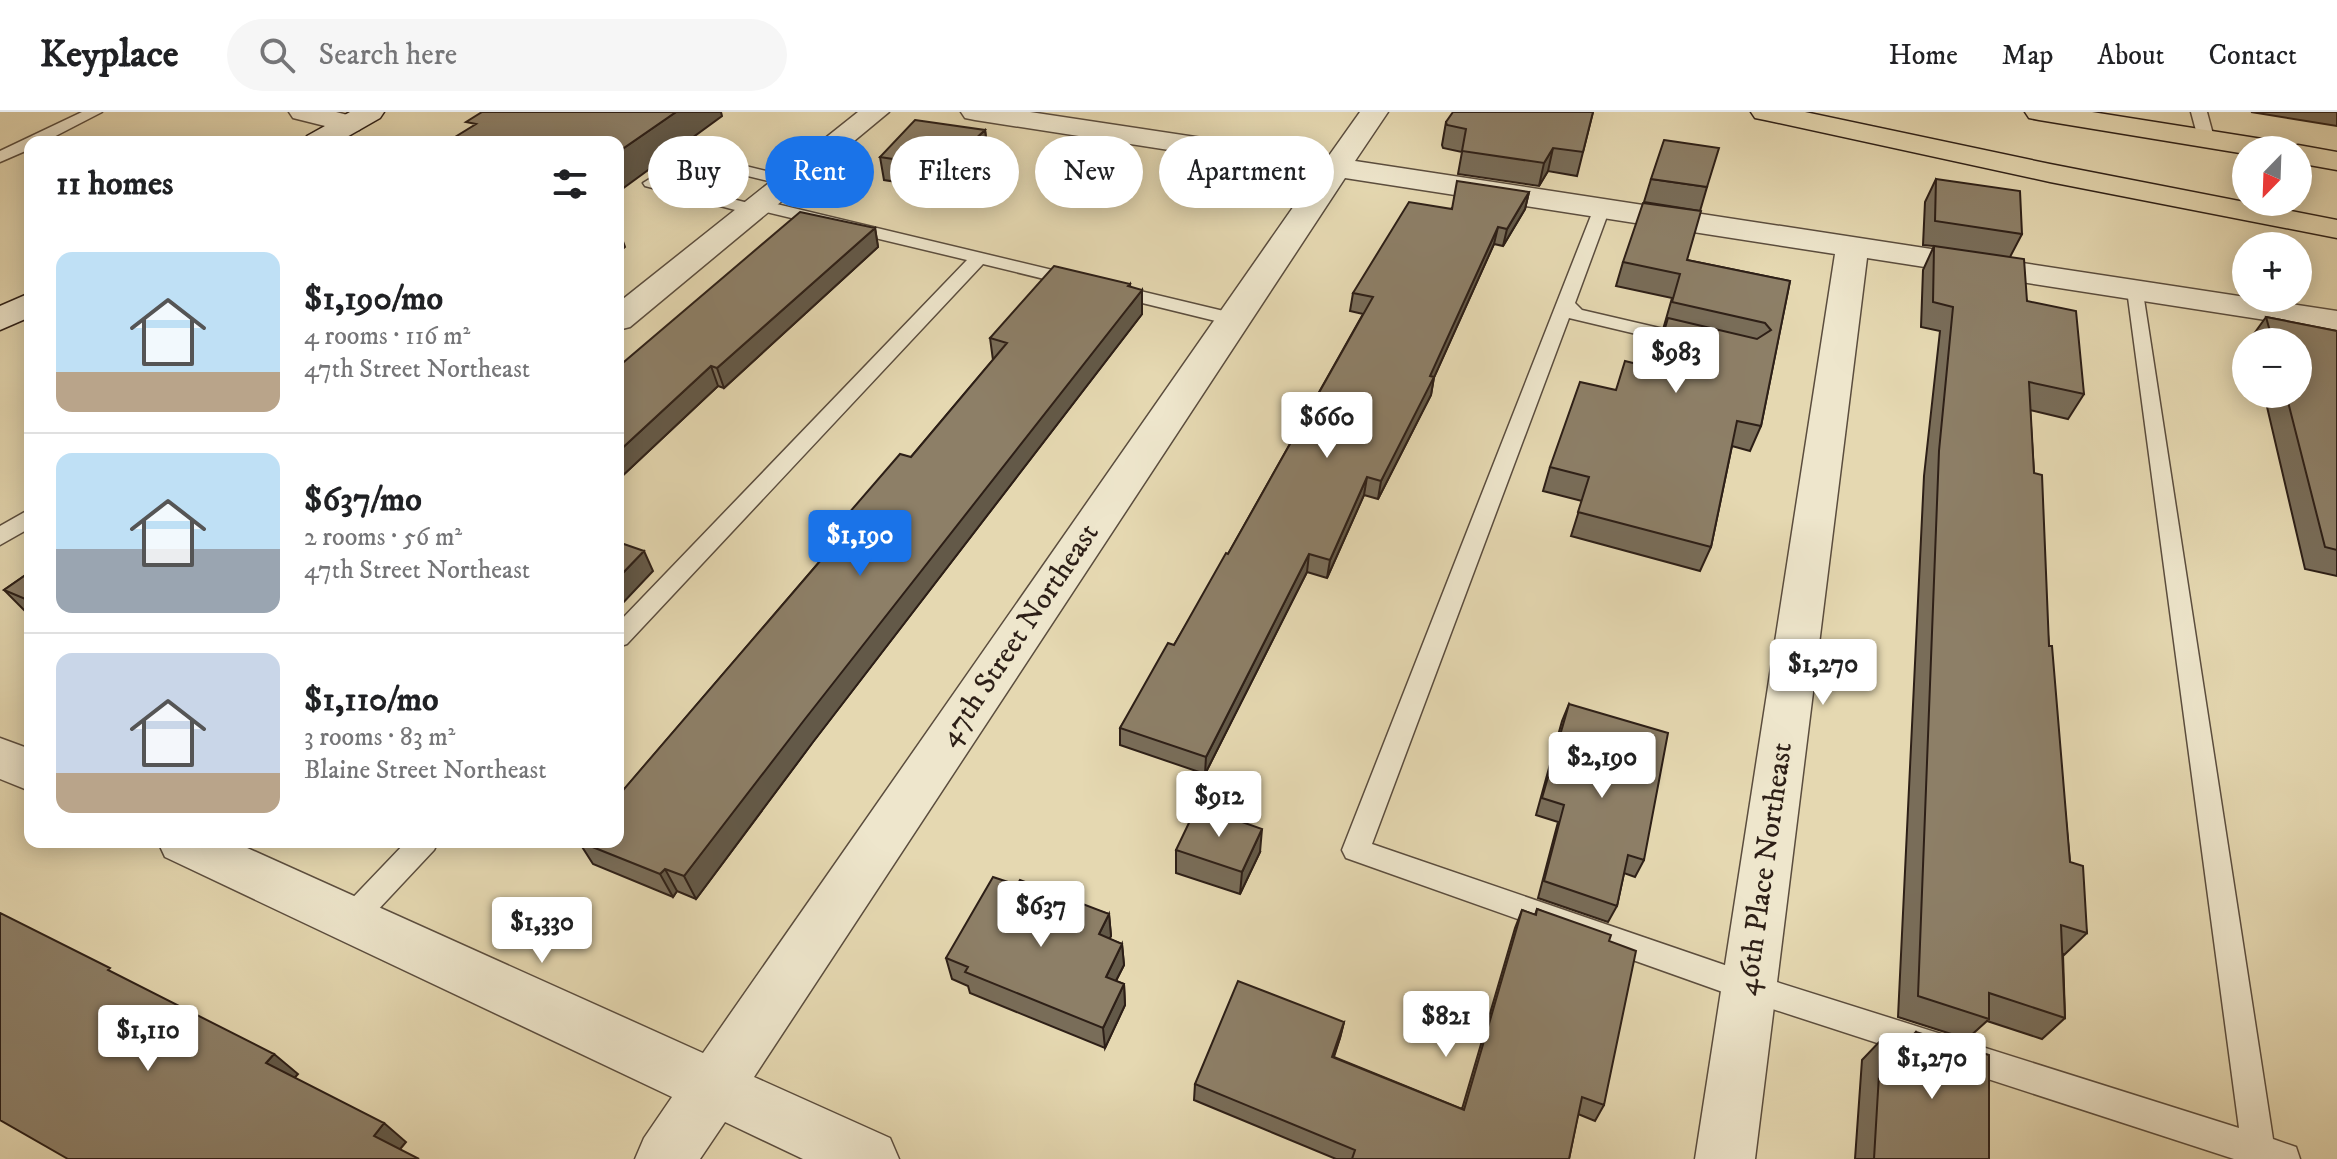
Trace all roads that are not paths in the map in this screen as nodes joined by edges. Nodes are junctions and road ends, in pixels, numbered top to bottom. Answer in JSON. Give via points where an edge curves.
{"nodes":[{"id":1,"x":94,"y":112,"type":"edge"},
{"id":2,"x":303,"y":112,"type":"edge"},
{"id":3,"x":875,"y":112,"type":"edge"},
{"id":4,"x":975,"y":112,"type":"edge"},
{"id":5,"x":1374,"y":112,"type":"edge"},
{"id":6,"x":1765,"y":112,"type":"edge"},
{"id":7,"x":2039,"y":112,"type":"edge"},
{"id":8,"x":360,"y":118,"type":"edge"},
{"id":9,"x":2203,"y":125,"type":"edge"},
{"id":10,"x":44,"y":136,"type":"edge"},
{"id":11,"x":328,"y":136,"type":"edge"},
{"id":12,"x":845,"y":136,"type":"edge"},
{"id":13,"x":2235,"y":136,"type":"edge"},
{"id":14,"x":24,"y":145,"type":"edge"},
{"id":15,"x":0,"y":157,"type":"edge"},
{"id":16,"x":2312,"y":157,"type":"edge"},
{"id":17,"x":2337,"y":161,"type":"edge"},
{"id":18,"x":1338,"y":167,"type":"junction"},
{"id":19,"x":765,"y":201,"type":"edge"},
{"id":20,"x":749,"y":206,"type":"edge"},
{"id":21,"x":757,"y":208,"type":"junction"},
{"id":22,"x":1602,"y":208,"type":"junction"},
{"id":23,"x":2337,"y":229,"type":"edge"},
{"id":24,"x":1852,"y":247,"type":"junction"},
{"id":25,"x":978,"y":259,"type":"junction"},
{"id":26,"x":2136,"y":290,"type":"junction"},
{"id":27,"x":1565,"y":303,"type":"junction"},
{"id":28,"x":24,"y":306,"type":"edge"},
{"id":29,"x":624,"y":315,"type":"edge"},
{"id":30,"x":1232,"y":319,"type":"junction"},
{"id":31,"x":0,"y":320,"type":"edge"},
{"id":32,"x":2337,"y":321,"type":"edge"},
{"id":33,"x":1705,"y":344,"type":"edge"},
{"id":34,"x":24,"y":521,"type":"edge"},
{"id":35,"x":0,"y":537,"type":"edge"},
{"id":36,"x":624,"y":632,"type":"edge"},
{"id":37,"x":0,"y":757,"type":"edge"},
{"id":38,"x":24,"y":768,"type":"edge"},
{"id":39,"x":196,"y":848,"type":"edge"},
{"id":40,"x":418,"y":848,"type":"edge"},
{"id":41,"x":350,"y":920,"type":"junction"},
{"id":42,"x":1748,"y":987,"type":"junction"},
{"id":43,"x":713,"y":1087,"type":"junction"},
{"id":44,"x":2258,"y":1150,"type":"junction"},
{"id":45,"x":665,"y":1159,"type":"edge"},
{"id":46,"x":869,"y":1159,"type":"edge"},
{"id":47,"x":1725,"y":1159,"type":"edge"},
{"id":48,"x":2284,"y":1159,"type":"edge"}],
"edges":[{"from":1,"to":10,"type":"lane"},
{"from":2,"to":8,"type":"street"},
{"from":3,"to":12,"type":"street"},
{"from":4,"to":18,"type":"street"},
{"from":5,"to":18,"type":"street","name":"47th Street Northeast"},
{"from":6,"to":23,"type":"main road"},
{"from":7,"to":9,"type":"main road"},
{"from":8,"to":11,"type":"street"},
{"from":9,"to":13,"type":"main road"},
{"from":14,"to":15,"type":"lane"},
{"from":16,"to":17,"type":"main road"},
{"from":18,"to":22,"type":"street"},
{"from":18,"to":30,"type":"street","name":"47th Street Northeast"},
{"from":19,"to":21,"type":"street"},
{"from":20,"to":21,"type":"lane"},
{"from":21,"to":25,"type":"lane"},
{"from":21,"to":29,"type":"street"},
{"from":22,"to":24,"type":"street"},
{"from":22,"to":27,"type":"lane"},
{"from":24,"to":26,"type":"street"},
{"from":24,"to":42,"type":"street","name":"46th Place Northeast"},
{"from":25,"to":30,"type":"lane"},
{"from":25,"to":36,"type":"lane"},
{"from":26,"to":32,"type":"street"},
{"from":26,"to":44,"type":"lane"},
{"from":27,"to":33,"type":"lane","via":[[1576,314]]},
{"from":27,"to":42,"type":"lane","via":[[1356,850]]},
{"from":28,"to":31,"type":"street"},
{"from":30,"to":43,"type":"street","name":"47th Street Northeast"},
{"from":34,"to":35,"type":"lane"},
{"from":37,"to":38,"type":"street"},
{"from":39,"to":41,"type":"street"},
{"from":40,"to":41,"type":"lane"},
{"from":41,"to":43,"type":"street"},
{"from":42,"to":44,"type":"lane"},
{"from":42,"to":47,"type":"street","name":"46th Place Northeast"},
{"from":43,"to":45,"type":"street","name":"47th Street Northeast"},
{"from":43,"to":46,"type":"street"},
{"from":44,"to":48,"type":"lane"}]}
